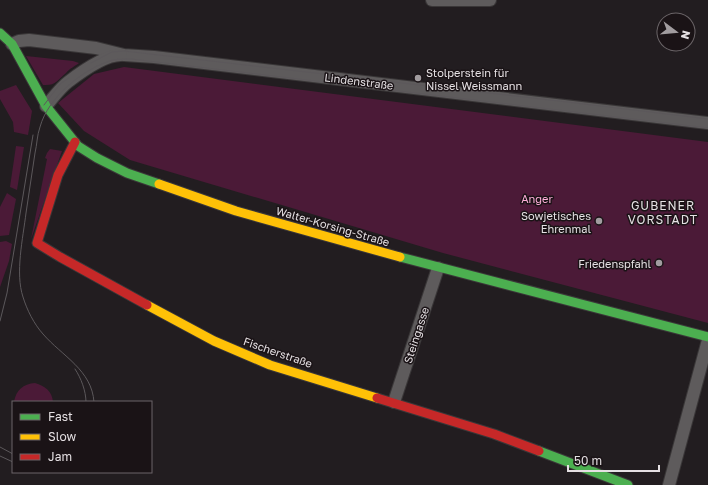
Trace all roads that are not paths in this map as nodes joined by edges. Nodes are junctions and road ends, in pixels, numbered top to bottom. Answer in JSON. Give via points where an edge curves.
{"nodes":[{"id":1,"x":432,"y":0,"type":"edge"},
{"id":2,"x":490,"y":0,"type":"edge"},
{"id":3,"x":0,"y":33,"type":"edge"},
{"id":4,"x":12,"y":44,"type":"junction"},
{"id":5,"x":124,"y":55,"type":"junction"},
{"id":6,"x":46,"y":106,"type":"junction"},
{"id":7,"x":708,"y":123,"type":"edge"},
{"id":8,"x":75,"y":142,"type":"junction"},
{"id":9,"x":438,"y":268,"type":"junction"},
{"id":10,"x":708,"y":339,"type":"edge"},
{"id":11,"x":394,"y":402,"type":"junction"},
{"id":12,"x":628,"y":485,"type":"edge"},
{"id":13,"x":669,"y":485,"type":"edge"}],
"edges":[{"from":1,"to":2,"type":"street"},
{"from":3,"to":4,"type":"street","name":"Walter-Korsing-Straße"},
{"from":4,"to":5,"type":"street","name":"Lindenstraße","via":[[29,40],[96,48]]},
{"from":4,"to":6,"type":"street","name":"Walter-Korsing-Straße"},
{"from":5,"to":6,"type":"street","via":[[114,55],[67,82]]},
{"from":5,"to":7,"type":"street","name":"Lindenstraße"},
{"from":6,"to":8,"type":"street","name":"Walter-Korsing-Straße"},
{"from":8,"to":9,"type":"street","name":"Walter-Korsing-Straße","via":[[97,158],[127,173],[236,211]]},
{"from":8,"to":11,"type":"street","name":"Fischerstraße","via":[[58,176],[37,243],[214,342],[270,364]]},
{"from":9,"to":10,"type":"street","name":"Walter-Korsing-Straße"},
{"from":9,"to":11,"type":"street","name":"Steingasse"},
{"from":10,"to":13,"type":"street"},
{"from":11,"to":12,"type":"street","name":"Fischerstraße","via":[[494,434]]}]}
